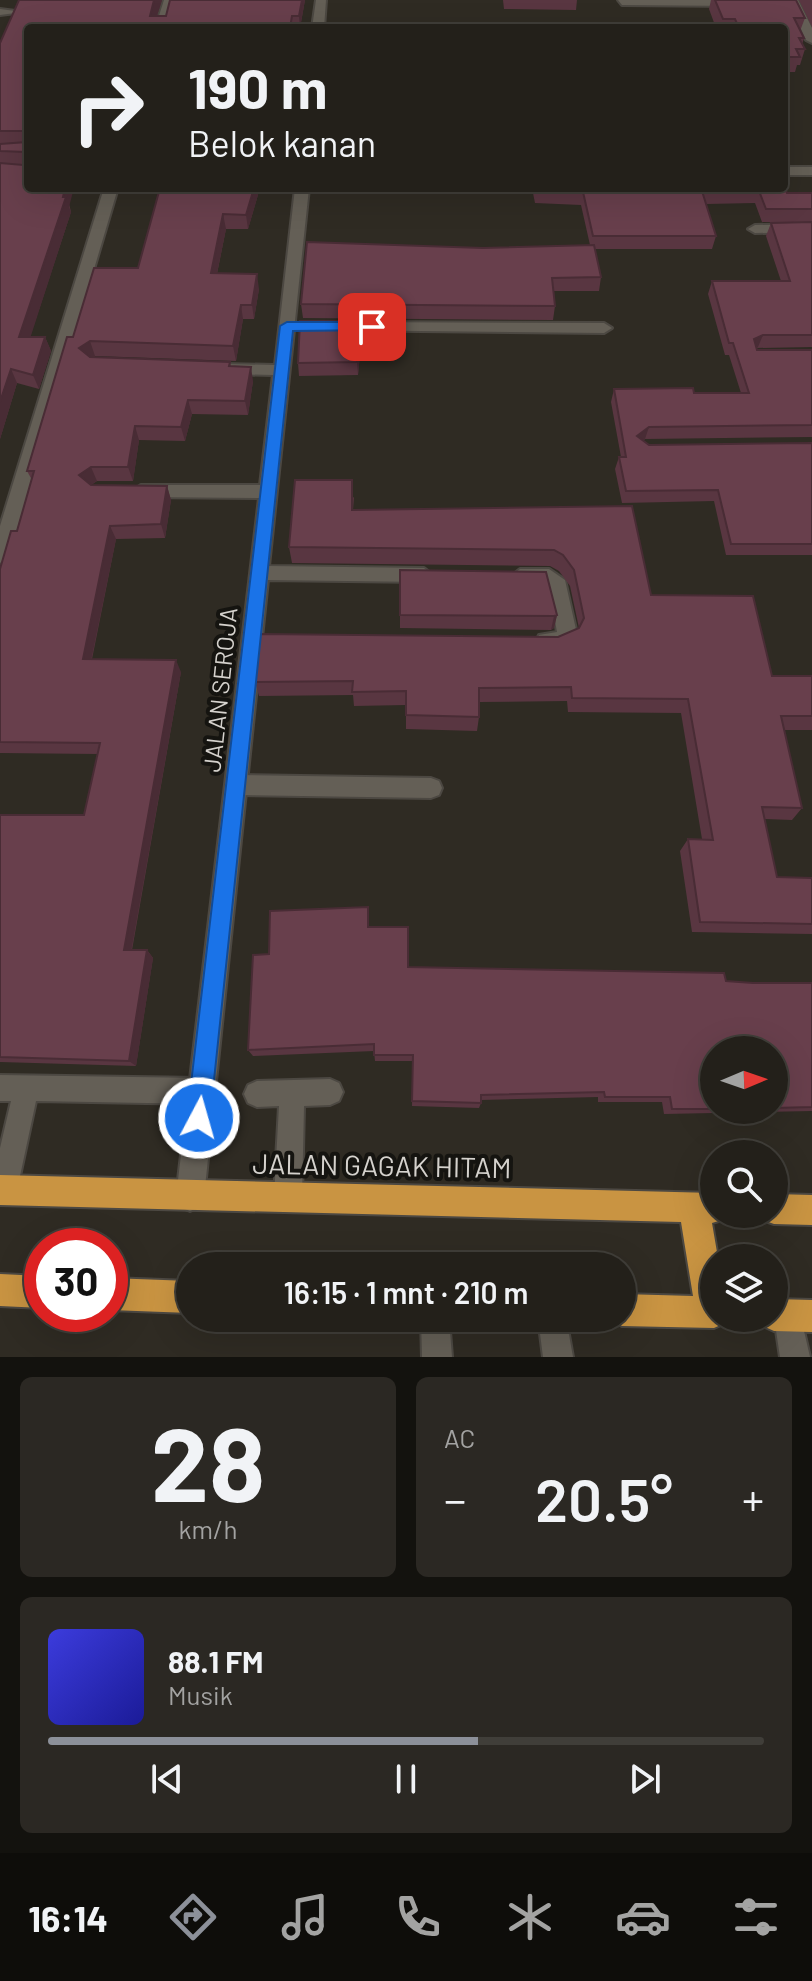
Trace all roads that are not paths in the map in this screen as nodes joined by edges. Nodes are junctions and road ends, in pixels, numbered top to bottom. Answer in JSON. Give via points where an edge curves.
{"nodes":[{"id":1,"x":6,"y":0,"type":"edge"},
{"id":2,"x":24,"y":0,"type":"edge"},
{"id":3,"x":169,"y":0,"type":"edge"},
{"id":4,"x":321,"y":0,"type":"edge"},
{"id":5,"x":622,"y":2,"type":"dead end"},
{"id":6,"x":794,"y":2,"type":"edge"},
{"id":7,"x":748,"y":3,"type":"edge"},
{"id":8,"x":779,"y":4,"type":"edge"},
{"id":9,"x":0,"y":12,"type":"edge"},
{"id":10,"x":18,"y":12,"type":"junction"},
{"id":11,"x":162,"y":24,"type":"edge"},
{"id":12,"x":318,"y":24,"type":"edge"},
{"id":13,"x":12,"y":25,"type":"edge"},
{"id":14,"x":812,"y":40,"type":"edge"},
{"id":15,"x":788,"y":171,"type":"edge"},
{"id":16,"x":812,"y":171,"type":"edge"},
{"id":17,"x":110,"y":192,"type":"edge"},
{"id":18,"x":302,"y":192,"type":"edge"},
{"id":19,"x":812,"y":228,"type":"edge"},
{"id":20,"x":755,"y":229,"type":"dead end"},
{"id":21,"x":301,"y":326,"type":"junction"},
{"id":22,"x":604,"y":328,"type":"dead end"},
{"id":23,"x":205,"y":368,"type":"edge"},
{"id":24,"x":281,"y":370,"type":"junction"},
{"id":25,"x":128,"y":490,"type":"edge"},
{"id":26,"x":268,"y":492,"type":"junction"},
{"id":27,"x":0,"y":556,"type":"edge"},
{"id":28,"x":260,"y":573,"type":"junction"},
{"id":29,"x":443,"y":575,"type":"edge"},
{"id":30,"x":504,"y":576,"type":"edge"},
{"id":31,"x":522,"y":641,"type":"edge"},
{"id":32,"x":237,"y":785,"type":"junction"},
{"id":33,"x":431,"y":788,"type":"dead end"},
{"id":34,"x":13,"y":1089,"type":"edge"},
{"id":35,"x":201,"y":1091,"type":"junction"},
{"id":36,"x":330,"y":1092,"type":"dead end"},
{"id":37,"x":292,"y":1093,"type":"junction"},
{"id":38,"x":257,"y":1094,"type":"dead end"},
{"id":39,"x":2,"y":1190,"type":"edge"},
{"id":40,"x":190,"y":1197,"type":"junction"},
{"id":41,"x":288,"y":1197,"type":"junction"},
{"id":42,"x":700,"y":1208,"type":"edge"},
{"id":43,"x":788,"y":1209,"type":"edge"},
{"id":44,"x":812,"y":1210,"type":"edge"},
{"id":45,"x":0,"y":1290,"type":"edge"},
{"id":46,"x":24,"y":1291,"type":"edge"},
{"id":47,"x":128,"y":1295,"type":"edge"},
{"id":48,"x":176,"y":1296,"type":"edge"},
{"id":49,"x":636,"y":1310,"type":"edge"},
{"id":50,"x":700,"y":1312,"type":"edge"},
{"id":51,"x":791,"y":1315,"type":"edge"},
{"id":52,"x":436,"y":1332,"type":"edge"},
{"id":53,"x":554,"y":1332,"type":"edge"},
{"id":54,"x":437,"y":1357,"type":"edge"},
{"id":55,"x":558,"y":1357,"type":"edge"},
{"id":56,"x":795,"y":1357,"type":"edge"}],
"edges":[{"from":1,"to":9,"type":"street"},
{"from":2,"to":10,"type":"street"},
{"from":3,"to":11,"type":"street"},
{"from":4,"to":12,"type":"street"},
{"from":5,"to":7,"type":"street"},
{"from":6,"to":8,"type":"street"},
{"from":6,"to":14,"type":"street"},
{"from":9,"to":10,"type":"street"},
{"from":10,"to":13,"type":"street"},
{"from":15,"to":16,"type":"street"},
{"from":17,"to":27,"type":"street"},
{"from":18,"to":21,"type":"street","name":"JALAN SEROJA"},
{"from":19,"to":20,"type":"street"},
{"from":21,"to":22,"type":"street"},
{"from":21,"to":24,"type":"street","name":"JALAN SEROJA"},
{"from":23,"to":24,"type":"street"},
{"from":24,"to":26,"type":"street","name":"JALAN SEROJA"},
{"from":25,"to":26,"type":"street"},
{"from":26,"to":28,"type":"street","name":"JALAN SEROJA"},
{"from":28,"to":29,"type":"street"},
{"from":28,"to":32,"type":"street","name":"JALAN SEROJA","via":[[260,638]]},
{"from":30,"to":31,"type":"street","via":[[549,576],[558,585],[565,637]]},
{"from":32,"to":33,"type":"street"},
{"from":32,"to":35,"type":"street","name":"JALAN SEROJA"},
{"from":34,"to":35,"type":"street"},
{"from":34,"to":39,"type":"street"},
{"from":35,"to":40,"type":"street","name":"JALAN SEROJA"},
{"from":36,"to":37,"type":"street"},
{"from":37,"to":38,"type":"street"},
{"from":37,"to":41,"type":"street"},
{"from":39,"to":40,"type":"highway","name":"JALAN GAGAK HITAM"},
{"from":40,"to":41,"type":"highway","name":"JALAN GAGAK HITAM"},
{"from":41,"to":42,"type":"highway","name":"JALAN GAGAK HITAM"},
{"from":43,"to":44,"type":"highway"},
{"from":45,"to":46,"type":"highway"},
{"from":47,"to":48,"type":"highway"},
{"from":49,"to":50,"type":"highway"},
{"from":51,"to":56,"type":"street"},
{"from":52,"to":54,"type":"street"},
{"from":53,"to":55,"type":"street"}]}
